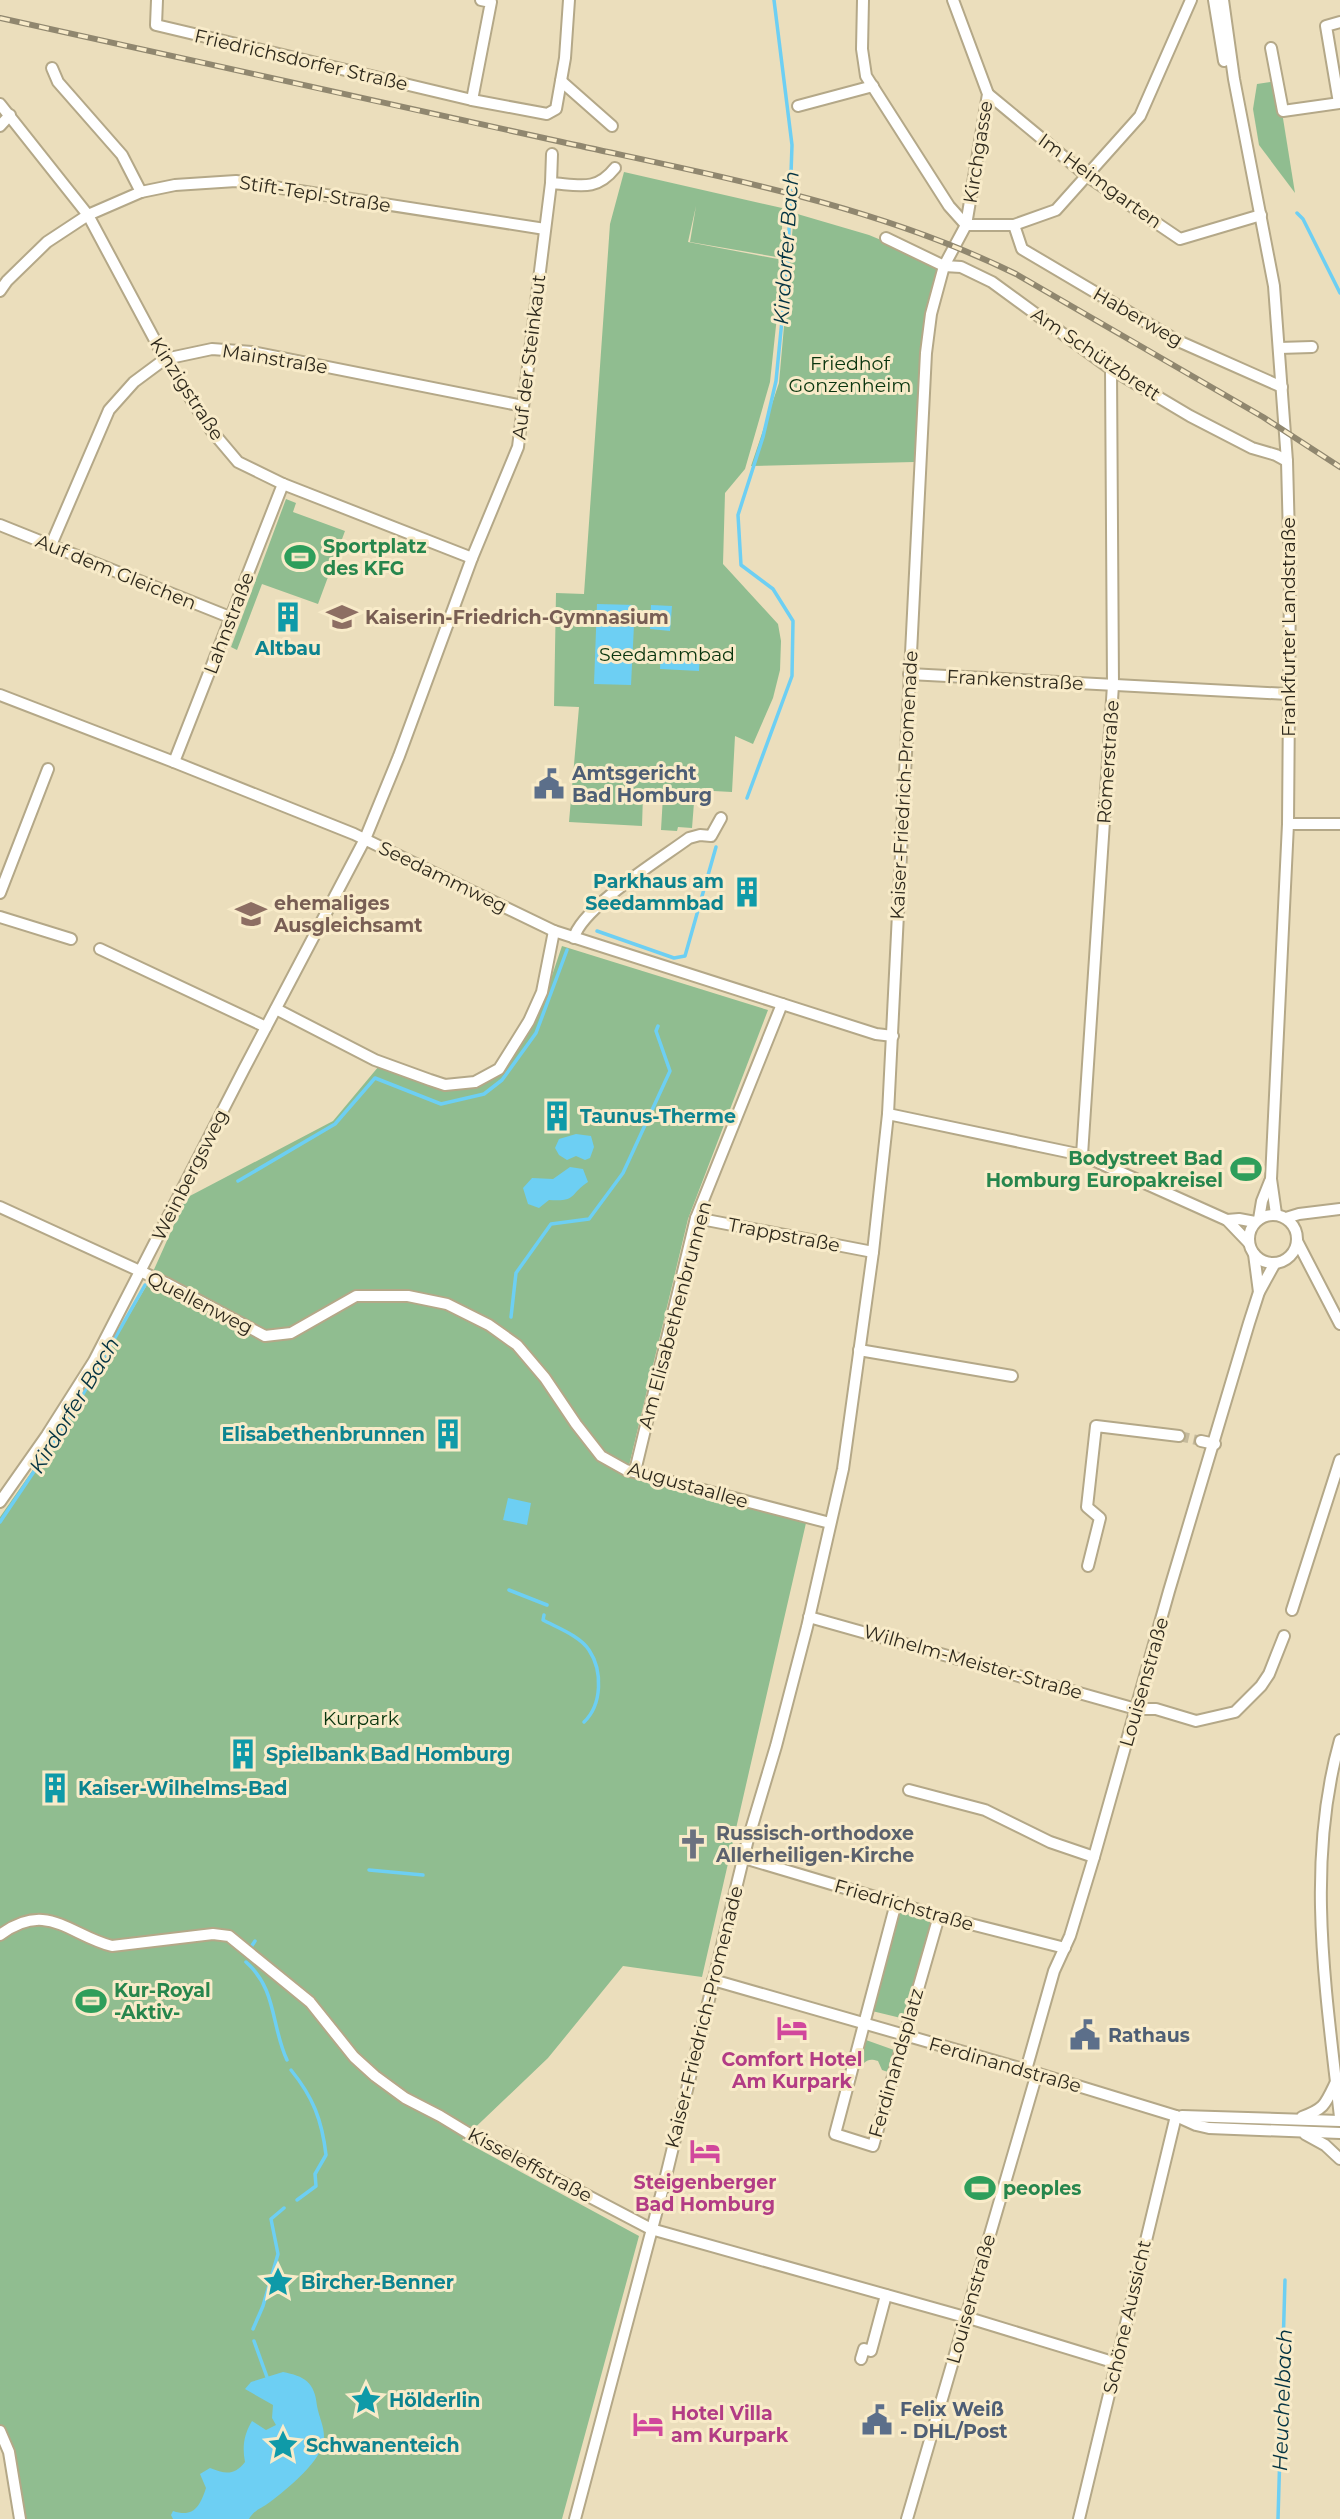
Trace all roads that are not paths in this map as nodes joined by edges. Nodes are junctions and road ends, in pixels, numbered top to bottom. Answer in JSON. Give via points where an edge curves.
{"nodes":[{"id":1,"x":157,"y":0,"type":"edge"},
{"id":2,"x":481,"y":0,"type":"edge"},
{"id":3,"x":569,"y":0,"type":"edge"},
{"id":4,"x":863,"y":0,"type":"edge"},
{"id":5,"x":953,"y":0,"type":"edge"},
{"id":6,"x":1191,"y":0,"type":"edge"},
{"id":7,"x":1214,"y":0,"type":"edge"},
{"id":8,"x":1223,"y":0,"type":"edge"},
{"id":9,"x":1340,"y":22,"type":"edge"},
{"id":10,"x":1271,"y":48,"type":"dead end"},
{"id":11,"x":52,"y":68,"type":"dead end"},
{"id":12,"x":1234,"y":79,"type":"junction"},
{"id":13,"x":561,"y":81,"type":"junction"},
{"id":14,"x":873,"y":86,"type":"junction"},
{"id":15,"x":988,"y":94,"type":"junction"},
{"id":16,"x":472,"y":100,"type":"junction"},
{"id":17,"x":1340,"y":103,"type":"edge"},
{"id":18,"x":0,"y":104,"type":"edge"},
{"id":19,"x":798,"y":106,"type":"dead end"},
{"id":20,"x":10,"y":115,"type":"junction"},
{"id":21,"x":0,"y":126,"type":"edge"},
{"id":22,"x":612,"y":126,"type":"dead end"},
{"id":23,"x":552,"y":154,"type":"dead end"},
{"id":24,"x":615,"y":168,"type":"dead end"},
{"id":25,"x":1087,"y":176,"type":"junction"},
{"id":26,"x":551,"y":183,"type":"junction"},
{"id":27,"x":141,"y":191,"type":"junction"},
{"id":28,"x":88,"y":215,"type":"junction"},
{"id":29,"x":1261,"y":215,"type":"junction"},
{"id":30,"x":966,"y":225,"type":"junction"},
{"id":31,"x":1014,"y":225,"type":"junction"},
{"id":32,"x":545,"y":229,"type":"junction"},
{"id":33,"x":886,"y":238,"type":"dead end"},
{"id":34,"x":944,"y":266,"type":"junction"},
{"id":35,"x":0,"y":291,"type":"edge"},
{"id":36,"x":1312,"y":347,"type":"dead end"},
{"id":37,"x":1279,"y":348,"type":"junction"},
{"id":38,"x":165,"y":359,"type":"junction"},
{"id":39,"x":1111,"y":369,"type":"junction"},
{"id":40,"x":1282,"y":387,"type":"junction"},
{"id":41,"x":523,"y":406,"type":"junction"},
{"id":42,"x":1287,"y":461,"type":"junction"},
{"id":43,"x":283,"y":484,"type":"junction"},
{"id":44,"x":0,"y":525,"type":"edge"},
{"id":45,"x":51,"y":545,"type":"junction"},
{"id":46,"x":472,"y":558,"type":"junction"},
{"id":47,"x":232,"y":618,"type":"junction"},
{"id":48,"x":909,"y":674,"type":"junction"},
{"id":49,"x":1113,"y":685,"type":"junction"},
{"id":50,"x":1288,"y":694,"type":"junction"},
{"id":51,"x":0,"y":695,"type":"edge"},
{"id":52,"x":174,"y":762,"type":"junction"},
{"id":53,"x":48,"y":769,"type":"dead end"},
{"id":54,"x":721,"y":818,"type":"dead end"},
{"id":55,"x":1288,"y":824,"type":"junction"},
{"id":56,"x":1340,"y":824,"type":"edge"},
{"id":57,"x":365,"y":839,"type":"junction"},
{"id":58,"x":0,"y":893,"type":"edge"},
{"id":59,"x":0,"y":917,"type":"edge"},
{"id":60,"x":554,"y":931,"type":"junction"},
{"id":61,"x":574,"y":938,"type":"junction"},
{"id":62,"x":71,"y":939,"type":"dead end"},
{"id":63,"x":100,"y":949,"type":"dead end"},
{"id":64,"x":782,"y":1003,"type":"junction"},
{"id":65,"x":276,"y":1009,"type":"junction"},
{"id":66,"x":266,"y":1027,"type":"junction"},
{"id":67,"x":893,"y":1036,"type":"junction"},
{"id":68,"x":888,"y":1114,"type":"junction"},
{"id":69,"x":1082,"y":1155,"type":"junction"},
{"id":70,"x":1271,"y":1179,"type":"junction"},
{"id":71,"x":0,"y":1207,"type":"edge"},
{"id":72,"x":1340,"y":1209,"type":"edge"},
{"id":73,"x":1326,"y":1211,"type":"junction"},
{"id":74,"x":1281,"y":1216,"type":"junction"},
{"id":75,"x":696,"y":1218,"type":"junction"},
{"id":76,"x":1227,"y":1220,"type":"junction"},
{"id":77,"x":1257,"y":1221,"type":"junction"},
{"id":78,"x":1297,"y":1236,"type":"junction"},
{"id":79,"x":1251,"y":1248,"type":"junction"},
{"id":80,"x":873,"y":1252,"type":"junction"},
{"id":81,"x":1290,"y":1256,"type":"junction"},
{"id":82,"x":1275,"y":1263,"type":"junction"},
{"id":83,"x":140,"y":1272,"type":"junction"},
{"id":84,"x":1315,"y":1277,"type":"junction"},
{"id":85,"x":1259,"y":1292,"type":"junction"},
{"id":86,"x":1340,"y":1324,"type":"edge"},
{"id":87,"x":517,"y":1345,"type":"joint"},
{"id":88,"x":859,"y":1350,"type":"junction"},
{"id":89,"x":1012,"y":1376,"type":"dead end"},
{"id":90,"x":1179,"y":1436,"type":"tunnel mouth"},
{"id":91,"x":1201,"y":1441,"type":"tunnel mouth"},
{"id":92,"x":1215,"y":1444,"type":"junction"},
{"id":93,"x":1340,"y":1460,"type":"edge"},
{"id":94,"x":635,"y":1471,"type":"junction"},
{"id":95,"x":0,"y":1502,"type":"edge"},
{"id":96,"x":830,"y":1523,"type":"junction"},
{"id":97,"x":1088,"y":1566,"type":"dead end"},
{"id":98,"x":1292,"y":1610,"type":"dead end"},
{"id":99,"x":809,"y":1617,"type":"junction"},
{"id":100,"x":1284,"y":1636,"type":"dead end"},
{"id":101,"x":1136,"y":1709,"type":"junction"},
{"id":102,"x":1340,"y":1740,"type":"edge"},
{"id":103,"x":909,"y":1790,"type":"dead end"},
{"id":104,"x":1094,"y":1857,"type":"junction"},
{"id":105,"x":744,"y":1858,"type":"junction"},
{"id":106,"x":896,"y":1903,"type":"junction"},
{"id":107,"x":939,"y":1916,"type":"junction"},
{"id":108,"x":0,"y":1935,"type":"edge"},
{"id":109,"x":1065,"y":1948,"type":"junction"},
{"id":110,"x":713,"y":1979,"type":"junction"},
{"id":111,"x":863,"y":2024,"type":"junction"},
{"id":112,"x":905,"y":2035,"type":"junction"},
{"id":113,"x":1031,"y":2071,"type":"junction"},
{"id":114,"x":1336,"y":2081,"type":"junction"},
{"id":115,"x":1175,"y":2116,"type":"junction"},
{"id":116,"x":1296,"y":2119,"type":"junction"},
{"id":117,"x":1340,"y":2119,"type":"edge"},
{"id":118,"x":1299,"y":2132,"type":"junction"},
{"id":119,"x":1340,"y":2133,"type":"edge"},
{"id":120,"x":1340,"y":2159,"type":"edge"},
{"id":121,"x":651,"y":2229,"type":"junction"},
{"id":122,"x":886,"y":2295,"type":"junction"},
{"id":123,"x":966,"y":2317,"type":"junction"},
{"id":124,"x":861,"y":2359,"type":"dead end"},
{"id":125,"x":1115,"y":2363,"type":"junction"},
{"id":126,"x":0,"y":2431,"type":"edge"},
{"id":127,"x":20,"y":2519,"type":"edge"},
{"id":128,"x":575,"y":2519,"type":"edge"},
{"id":129,"x":907,"y":2519,"type":"edge"},
{"id":130,"x":1079,"y":2519,"type":"edge"}],
"edges":[{"from":1,"to":16,"type":"street","name":"Friedrichsdorfer Straße","via":[[156,25]]},
{"from":2,"to":16,"type":"street","via":[[491,2]]},
{"from":3,"to":13,"type":"street","name":"Friedrichsdorfer Straße"},
{"from":4,"to":14,"type":"street","via":[[862,49],[866,76]]},
{"from":5,"to":15,"type":"street","name":"Kirchgasse"},
{"from":6,"to":25,"type":"street","via":[[1140,116]]},
{"from":7,"to":12,"type":"street","name":"Frankfurter Landstraße","via":[[1224,62]]},
{"from":8,"to":12,"type":"street","name":"Frankfurter Landstraße"},
{"from":9,"to":17,"type":"street","via":[[1326,26]]},
{"from":10,"to":17,"type":"street","via":[[1283,111]]},
{"from":11,"to":27,"type":"street","via":[[58,82],[121,155]]},
{"from":12,"to":29,"type":"street","name":"Frankfurter Landstraße"},
{"from":13,"to":16,"type":"street","name":"Friedrichsdorfer Straße","via":[[556,108],[547,114]]},
{"from":13,"to":22,"type":"street"},
{"from":14,"to":19,"type":"street"},
{"from":14,"to":30,"type":"street"},
{"from":15,"to":25,"type":"street","name":"Im Heimgarten"},
{"from":15,"to":30,"type":"street","name":"Kirchgasse"},
{"from":18,"to":20,"type":"street","name":"Kinzigstraße"},
{"from":20,"to":21,"type":"street"},
{"from":20,"to":28,"type":"street","name":"Kinzigstraße"},
{"from":23,"to":26,"type":"street","name":"Auf der Steinkaut"},
{"from":24,"to":26,"type":"street","via":[[592,186]]},
{"from":25,"to":29,"type":"street","name":"Im Heimgarten","via":[[1180,239]]},
{"from":25,"to":31,"type":"street","via":[[1056,210]]},
{"from":26,"to":32,"type":"street","name":"Auf der Steinkaut"},
{"from":27,"to":28,"type":"street","name":"Stift-Tepl-Straße"},
{"from":27,"to":32,"type":"street","name":"Stift-Tepl-Straße","via":[[236,181]]},
{"from":28,"to":35,"type":"street","name":"Stift-Tepl-Straße","via":[[47,243]]},
{"from":28,"to":38,"type":"street","name":"Kinzigstraße"},
{"from":29,"to":37,"type":"street","name":"Frankfurter Landstraße"},
{"from":30,"to":31,"type":"street"},
{"from":30,"to":34,"type":"street","name":"Kaiser-Friedrich-Promenade"},
{"from":31,"to":40,"type":"street","name":"Haberweg","via":[[1022,249],[1177,340]]},
{"from":32,"to":41,"type":"street","name":"Auf der Steinkaut"},
{"from":33,"to":34,"type":"street","name":"Am Schützbrett"},
{"from":34,"to":39,"type":"street","name":"Am Schützbrett","via":[[961,267],[992,282]]},
{"from":34,"to":48,"type":"street","name":"Kaiser-Friedrich-Promenade","via":[[926,353]]},
{"from":36,"to":37,"type":"street"},
{"from":37,"to":40,"type":"street","name":"Frankfurter Landstraße"},
{"from":38,"to":41,"type":"street","name":"Mainstraße","via":[[212,349],[251,352]]},
{"from":38,"to":43,"type":"street","name":"Kinzigstraße","via":[[211,430],[238,461]]},
{"from":38,"to":45,"type":"street","name":"Mainstraße","via":[[134,382],[109,410]]},
{"from":39,"to":42,"type":"street","name":"Am Schützbrett","via":[[1227,435]]},
{"from":39,"to":49,"type":"street","name":"Römerstraße"},
{"from":40,"to":42,"type":"street","name":"Frankfurter Landstraße"},
{"from":41,"to":46,"type":"street","name":"Auf der Steinkaut","via":[[517,447]]},
{"from":42,"to":50,"type":"street","name":"Frankfurter Landstraße"},
{"from":43,"to":46,"type":"street","name":"Kinzigstraße"},
{"from":43,"to":47,"type":"street","name":"Lahnstraße"},
{"from":44,"to":45,"type":"street","name":"Auf dem Gleichen"},
{"from":45,"to":47,"type":"street","name":"Auf dem Gleichen"},
{"from":46,"to":57,"type":"street","name":"Auf der Steinkaut"},
{"from":47,"to":52,"type":"street","name":"Lahnstraße"},
{"from":48,"to":49,"type":"street","name":"Frankenstraße"},
{"from":48,"to":67,"type":"street","name":"Kaiser-Friedrich-Promenade"},
{"from":49,"to":50,"type":"street","name":"Frankenstraße"},
{"from":49,"to":69,"type":"street","name":"Römerstraße"},
{"from":50,"to":55,"type":"street","name":"Frankfurter Landstraße"},
{"from":51,"to":52,"type":"street","name":"Seedammweg"},
{"from":52,"to":57,"type":"street","name":"Seedammweg"},
{"from":53,"to":58,"type":"street"},
{"from":54,"to":61,"type":"street","via":[[711,836],[689,838],[612,894],[576,929]]},
{"from":55,"to":56,"type":"street"},
{"from":55,"to":70,"type":"street","name":"Frankfurter Landstraße"},
{"from":57,"to":60,"type":"street","name":"Seedammweg"},
{"from":57,"to":65,"type":"street","name":"Weinbergsweg"},
{"from":59,"to":62,"type":"street"},
{"from":60,"to":61,"type":"street","name":"Seedammweg"},
{"from":60,"to":65,"type":"street","via":[[541,992],[529,1021],[499,1069],[475,1082],[445,1085],[375,1060]]},
{"from":61,"to":64,"type":"street","name":"Seedammweg"},
{"from":63,"to":66,"type":"street"},
{"from":64,"to":67,"type":"street","name":"Seedammweg"},
{"from":64,"to":75,"type":"street","name":"Am Elisabethenbrunnen"},
{"from":65,"to":66,"type":"street","name":"Weinbergsweg"},
{"from":66,"to":83,"type":"street","name":"Weinbergsweg"},
{"from":67,"to":68,"type":"street","name":"Kaiser-Friedrich-Promenade"},
{"from":68,"to":69,"type":"street"},
{"from":68,"to":80,"type":"street","name":"Kaiser-Friedrich-Promenade"},
{"from":69,"to":76,"type":"street"},
{"from":70,"to":74,"type":"street","name":"Frankfurter Landstraße"},
{"from":70,"to":77,"type":"street","name":"Frankfurter Landstraße"},
{"from":71,"to":83,"type":"street","name":"Quellenweg"},
{"from":72,"to":73,"type":"street"},
{"from":73,"to":74,"type":"street"},
{"from":73,"to":78,"type":"street","via":[[1305,1221]]},
{"from":74,"to":77,"type":"street"},
{"from":74,"to":78,"type":"street"},
{"from":75,"to":80,"type":"street","name":"Trappstraße"},
{"from":75,"to":94,"type":"street","name":"Am Elisabethenbrunnen"},
{"from":76,"to":77,"type":"street"},
{"from":76,"to":79,"type":"street"},
{"from":77,"to":79,"type":"street","via":[[1251,1228]]},
{"from":78,"to":81,"type":"street"},
{"from":78,"to":84,"type":"street"},
{"from":79,"to":82,"type":"street"},
{"from":79,"to":85,"type":"street","name":"Louisenstraße"},
{"from":80,"to":88,"type":"street","name":"Kaiser-Friedrich-Promenade"},
{"from":81,"to":82,"type":"street"},
{"from":81,"to":84,"type":"street"},
{"from":82,"to":85,"type":"street","name":"Louisenstraße"},
{"from":83,"to":87,"type":"street","name":"Quellenweg","via":[[265,1336],[291,1333],[356,1296],[408,1296],[447,1304]]},
{"from":83,"to":95,"type":"street","name":"Weinbergsweg","via":[[94,1361]]},
{"from":84,"to":86,"type":"street"},
{"from":85,"to":92,"type":"street","name":"Louisenstraße"},
{"from":87,"to":94,"type":"street","name":"Augustaallee","via":[[601,1456]]},
{"from":88,"to":89,"type":"street"},
{"from":88,"to":96,"type":"street","name":"Kaiser-Friedrich-Promenade","via":[[843,1469]]},
{"from":90,"to":97,"type":"street","via":[[1096,1426],[1087,1507],[1100,1518]]},
{"from":91,"to":92,"type":"street"},
{"from":92,"to":101,"type":"street","name":"Louisenstraße"},
{"from":93,"to":98,"type":"street"},
{"from":94,"to":96,"type":"street","name":"Augustaallee"},
{"from":96,"to":99,"type":"street","name":"Kaiser-Friedrich-Promenade"},
{"from":99,"to":101,"type":"street","name":"Wilhelm-Meister-Straße"},
{"from":99,"to":105,"type":"street","name":"Kaiser-Friedrich-Promenade"},
{"from":100,"to":101,"type":"street","name":"Wilhelm-Meister-Straße","via":[[1269,1674],[1235,1712],[1196,1721],[1156,1709]]},
{"from":101,"to":104,"type":"street","name":"Louisenstraße"},
{"from":102,"to":114,"type":"street","via":[[1329,1783],[1320,1867],[1323,1956]]},
{"from":103,"to":104,"type":"street","via":[[985,1810],[1050,1842]]},
{"from":104,"to":109,"type":"street","name":"Louisenstraße"},
{"from":105,"to":106,"type":"street","name":"Friedrichstraße"},
{"from":105,"to":110,"type":"street","name":"Kaiser-Friedrich-Promenade"},
{"from":106,"to":107,"type":"street","name":"Friedrichstraße"},
{"from":106,"to":111,"type":"street","name":"Ferdinandsplatz"},
{"from":107,"to":109,"type":"street","name":"Friedrichstraße"},
{"from":107,"to":112,"type":"street","name":"Ferdinandsplatz"},
{"from":108,"to":121,"type":"street","name":"Kisseleffstraße","via":[[43,1919],[113,1946],[229,1936],[310,2002],[354,2057],[405,2098]]},
{"from":109,"to":113,"type":"street","name":"Louisenstraße","via":[[1054,1971]]},
{"from":110,"to":111,"type":"street","name":"Ferdinandstraße"},
{"from":110,"to":121,"type":"street","name":"Kaiser-Friedrich-Promenade"},
{"from":111,"to":112,"type":"street","name":"Ferdinandstraße"},
{"from":111,"to":112,"type":"street","name":"Ferdinandsplatz","via":[[835,2134],[873,2146]]},
{"from":112,"to":113,"type":"street","name":"Ferdinandstraße"},
{"from":113,"to":115,"type":"street","name":"Ferdinandstraße"},
{"from":113,"to":123,"type":"street","name":"Louisenstraße"},
{"from":114,"to":116,"type":"street","via":[[1324,2106]]},
{"from":114,"to":117,"type":"street"},
{"from":115,"to":116,"type":"street"},
{"from":115,"to":118,"type":"street","via":[[1209,2128]]},
{"from":115,"to":125,"type":"street","name":"Schöne Aussicht"},
{"from":116,"to":117,"type":"street"},
{"from":118,"to":119,"type":"street"},
{"from":118,"to":120,"type":"street"},
{"from":121,"to":122,"type":"street","name":"Kisseleffstraße"},
{"from":121,"to":128,"type":"street","name":"Kaiser-Friedrich-Promenade"},
{"from":122,"to":123,"type":"street","name":"Kisseleffstraße"},
{"from":122,"to":124,"type":"street","via":[[871,2351],[864,2349]]},
{"from":123,"to":125,"type":"street","name":"Kisseleffstraße"},
{"from":123,"to":129,"type":"street","name":"Louisenstraße","via":[[943,2377],[907,2503]]},
{"from":125,"to":130,"type":"street","name":"Schöne Aussicht"},
{"from":126,"to":127,"type":"street","via":[[9,2452]]}]}
